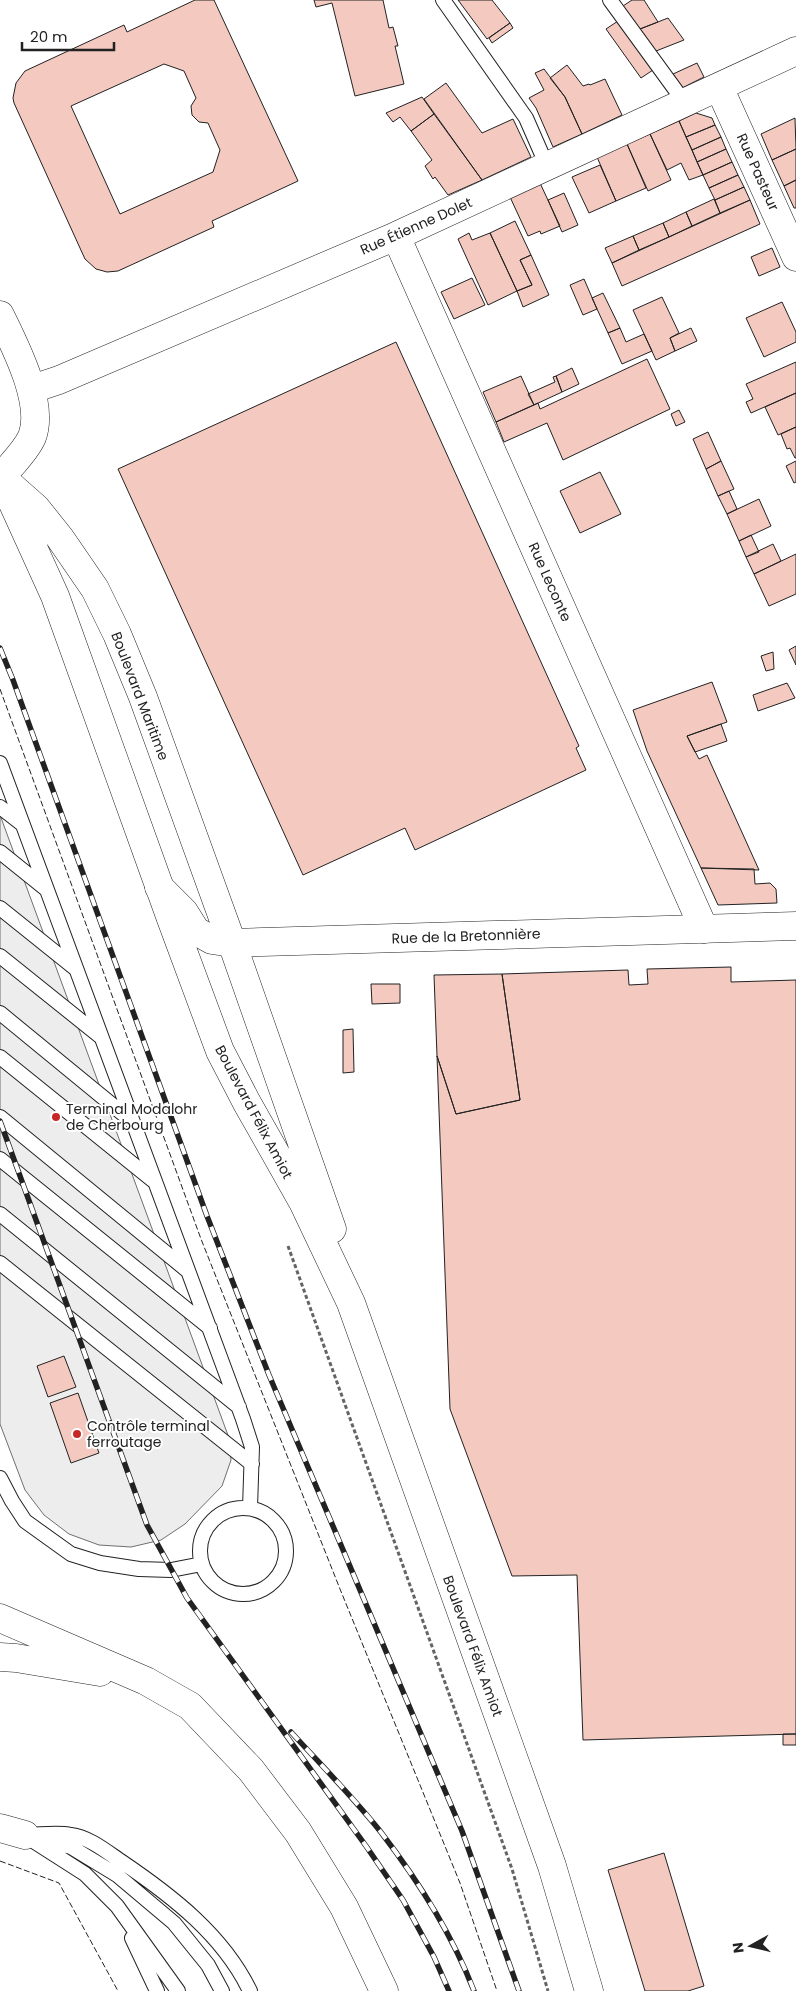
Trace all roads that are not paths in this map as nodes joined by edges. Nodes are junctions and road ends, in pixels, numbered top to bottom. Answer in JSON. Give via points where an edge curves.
{"nodes":[{"id":1,"x":443,"y":0,"type":"edge"},
{"id":2,"x":610,"y":0,"type":"edge"},
{"id":3,"x":796,"y":51,"type":"edge"},
{"id":4,"x":719,"y":87,"type":"junction"},
{"id":5,"x":685,"y":103,"type":"junction"},
{"id":6,"x":548,"y":166,"type":"junction"},
{"id":7,"x":396,"y":236,"type":"junction"},
{"id":8,"x":796,"y":257,"type":"edge"},
{"id":9,"x":0,"y":315,"type":"edge"},
{"id":10,"x":32,"y":389,"type":"junction"},
{"id":11,"x":0,"y":476,"type":"edge"},
{"id":12,"x":0,"y":764,"type":"edge"},
{"id":13,"x":0,"y":806,"type":"edge"},
{"id":14,"x":23,"y":825,"type":"junction"},
{"id":15,"x":0,"y":852,"type":"edge"},
{"id":16,"x":159,"y":887,"type":"junction"},
{"id":17,"x":46,"y":890,"type":"junction"},
{"id":18,"x":0,"y":908,"type":"edge"},
{"id":19,"x":796,"y":926,"type":"edge"},
{"id":20,"x":704,"y":929,"type":"junction"},
{"id":21,"x":232,"y":943,"type":"junction"},
{"id":22,"x":0,"y":956,"type":"edge"},
{"id":23,"x":76,"y":969,"type":"junction"},
{"id":24,"x":0,"y":1012,"type":"edge"},
{"id":25,"x":102,"y":1038,"type":"junction"},
{"id":26,"x":0,"y":1057,"type":"edge"},
{"id":27,"x":0,"y":1116,"type":"edge"},
{"id":28,"x":133,"y":1122,"type":"junction"},
{"id":29,"x":0,"y":1159,"type":"edge"},
{"id":30,"x":156,"y":1183,"type":"junction"},
{"id":31,"x":0,"y":1214,"type":"edge"},
{"id":32,"x":0,"y":1264,"type":"edge"},
{"id":33,"x":189,"y":1271,"type":"junction"},
{"id":34,"x":351,"y":1303,"type":"junction"},
{"id":35,"x":210,"y":1328,"type":"junction"},
{"id":36,"x":239,"y":1408,"type":"junction"},
{"id":37,"x":252,"y":1464,"type":"junction"},
{"id":38,"x":0,"y":1478,"type":"edge"},
{"id":39,"x":250,"y":1508,"type":"junction"},
{"id":40,"x":202,"y":1564,"type":"junction"},
{"id":41,"x":0,"y":1618,"type":"edge"},
{"id":42,"x":0,"y":1633,"type":"edge"},
{"id":43,"x":0,"y":1658,"type":"edge"},
{"id":44,"x":146,"y":1681,"type":"junction"},
{"id":45,"x":13,"y":1832,"type":"edge"},
{"id":46,"x":117,"y":1906,"type":"junction"},
{"id":47,"x":157,"y":1991,"type":"edge"},
{"id":48,"x":178,"y":1991,"type":"edge"},
{"id":49,"x":222,"y":1991,"type":"edge"},
{"id":50,"x":250,"y":1991,"type":"edge"},
{"id":51,"x":384,"y":1991,"type":"edge"},
{"id":52,"x":589,"y":1991,"type":"edge"}],
"edges":[{"from":1,"to":6,"type":"lane","via":[[526,118]]},
{"from":2,"to":5,"type":"lane"},
{"from":3,"to":4,"type":"street","name":"Rue Étienne Dolet"},
{"from":4,"to":5,"type":"street","name":"Rue Étienne Dolet"},
{"from":4,"to":8,"type":"street","name":"Rue Pasteur"},
{"from":5,"to":6,"type":"street","name":"Rue Étienne Dolet"},
{"from":6,"to":7,"type":"street","name":"Rue Étienne Dolet"},
{"from":7,"to":10,"type":"street","name":"Rue Étienne Dolet"},
{"from":7,"to":20,"type":"street","name":"Rue Leconte"},
{"from":9,"to":10,"type":"street"},
{"from":10,"to":11,"type":"street","via":[[33,434],[27,446]]},
{"from":11,"to":16,"type":"street","via":[[55,596]]},
{"from":11,"to":21,"type":"street","name":"Boulevard Maritime","via":[[36,508],[60,538],[104,607],[142,697]]},
{"from":12,"to":14,"type":"lane"},
{"from":13,"to":14,"type":"lane"},
{"from":14,"to":17,"type":"lane"},
{"from":15,"to":17,"type":"lane"},
{"from":16,"to":21,"type":"street","name":"Rue de la Bretonnière","via":[[184,912],[196,931],[212,940]]},
{"from":16,"to":34,"type":"street","name":"Boulevard Félix Amiot","via":[[220,1051],[303,1202]]},
{"from":17,"to":23,"type":"lane"},
{"from":18,"to":23,"type":"lane"},
{"from":19,"to":20,"type":"street","name":"Rue de la Bretonnière"},
{"from":20,"to":21,"type":"street","name":"Rue de la Bretonnière"},
{"from":21,"to":34,"type":"street","name":"Boulevard Félix Amiot","via":[[338,1243]]},
{"from":22,"to":25,"type":"lane"},
{"from":23,"to":25,"type":"lane"},
{"from":24,"to":28,"type":"lane"},
{"from":25,"to":28,"type":"lane"},
{"from":26,"to":30,"type":"lane"},
{"from":27,"to":33,"type":"lane"},
{"from":28,"to":30,"type":"lane"},
{"from":29,"to":35,"type":"lane"},
{"from":30,"to":33,"type":"lane"},
{"from":31,"to":36,"type":"lane"},
{"from":32,"to":37,"type":"lane"},
{"from":33,"to":35,"type":"lane"},
{"from":34,"to":52,"type":"street","name":"Boulevard Félix Amiot","via":[[552,1866]]},
{"from":35,"to":36,"type":"lane"},
{"from":36,"to":37,"type":"lane","via":[[252,1447]]},
{"from":37,"to":39,"type":"lane"},
{"from":38,"to":40,"type":"lane","via":[[25,1521],[71,1554],[100,1563],[139,1569],[171,1570]]},
{"from":39,"to":40,"type":"lane","via":[[222,1512],[210,1522],[202,1535]]},
{"from":39,"to":40,"type":"lane","via":[[264,1513],[282,1534],[286,1547],[280,1574],[258,1591],[245,1594],[218,1586]]},
{"from":41,"to":44,"type":"street"},
{"from":42,"to":44,"type":"street","via":[[12,1634]]},
{"from":43,"to":44,"type":"street"},
{"from":44,"to":51,"type":"street","via":[[190,1706],[257,1778],[298,1832],[344,1907]]},
{"from":45,"to":46,"type":"lane","via":[[85,1874]]},
{"from":45,"to":49,"type":"lane","via":[[71,1847],[117,1875],[174,1923],[208,1965]]},
{"from":45,"to":50,"type":"lane","via":[[72,1834],[99,1846],[159,1887],[210,1932]]},
{"from":46,"to":47,"type":"lane"},
{"from":46,"to":48,"type":"lane"}]}
